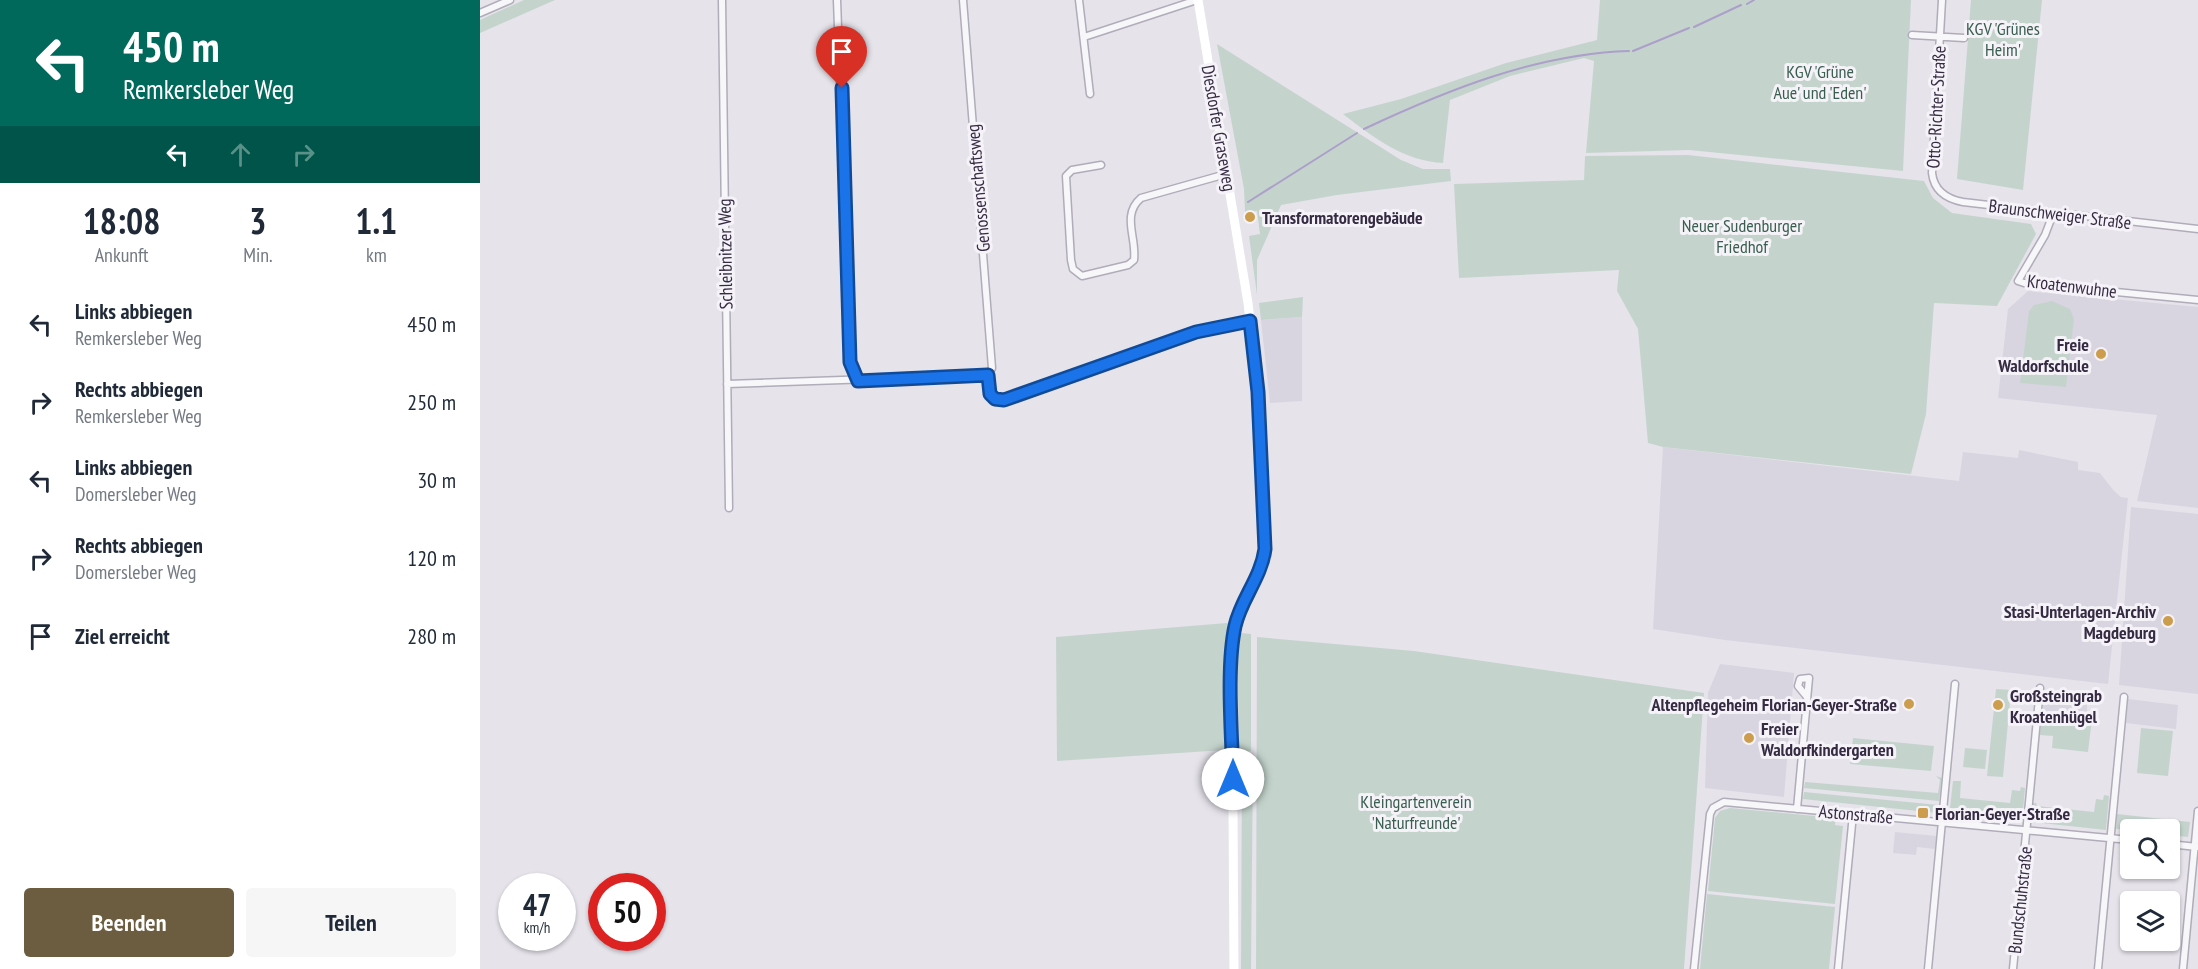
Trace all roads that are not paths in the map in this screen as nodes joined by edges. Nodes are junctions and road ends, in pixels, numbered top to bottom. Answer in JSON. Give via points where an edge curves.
{"nodes":[{"id":1,"x":510,"y":0,"type":"edge"},
{"id":2,"x":722,"y":0,"type":"edge"},
{"id":3,"x":837,"y":0,"type":"edge"},
{"id":4,"x":963,"y":0,"type":"edge"},
{"id":5,"x":1079,"y":0,"type":"edge"},
{"id":6,"x":1197,"y":0,"type":"edge"},
{"id":7,"x":1942,"y":0,"type":"edge"},
{"id":8,"x":480,"y":13,"type":"edge"},
{"id":9,"x":1912,"y":34,"type":"dead end"},
{"id":10,"x":1939,"y":36,"type":"junction"},
{"id":11,"x":1084,"y":37,"type":"junction"},
{"id":12,"x":1964,"y":38,"type":"dead end"},
{"id":13,"x":1090,"y":94,"type":"dead end"},
{"id":14,"x":1101,"y":165,"type":"dead end"},
{"id":15,"x":1226,"y":174,"type":"junction"},
{"id":16,"x":1933,"y":178,"type":"joint"},
{"id":17,"x":2053,"y":214,"type":"junction"},
{"id":18,"x":2198,"y":229,"type":"edge"},
{"id":19,"x":2198,"y":300,"type":"edge"},
{"id":20,"x":1250,"y":321,"type":"junction"},
{"id":21,"x":988,"y":375,"type":"junction"},
{"id":22,"x":858,"y":381,"type":"junction"},
{"id":23,"x":727,"y":384,"type":"junction"},
{"id":24,"x":729,"y":508,"type":"dead end"},
{"id":25,"x":1955,"y":684,"type":"dead end"},
{"id":26,"x":2040,"y":688,"type":"dead end"},
{"id":27,"x":1807,"y":697,"type":"dead end"},
{"id":28,"x":2124,"y":697,"type":"dead end"},
{"id":29,"x":1797,"y":809,"type":"junction"},
{"id":30,"x":2198,"y":810,"type":"edge"},
{"id":31,"x":1853,"y":814,"type":"junction"},
{"id":32,"x":1943,"y":823,"type":"junction"},
{"id":33,"x":2027,"y":831,"type":"junction"},
{"id":34,"x":2112,"y":839,"type":"junction"},
{"id":35,"x":2120,"y":839,"type":"edge"},
{"id":36,"x":2180,"y":845,"type":"edge"},
{"id":37,"x":2196,"y":847,"type":"edge"},
{"id":38,"x":2190,"y":901,"type":"junction"},
{"id":39,"x":2198,"y":902,"type":"edge"},
{"id":40,"x":1234,"y":969,"type":"edge"},
{"id":41,"x":1694,"y":969,"type":"edge"},
{"id":42,"x":1838,"y":969,"type":"edge"},
{"id":43,"x":1928,"y":969,"type":"edge"},
{"id":44,"x":2013,"y":969,"type":"edge"},
{"id":45,"x":2098,"y":969,"type":"edge"},
{"id":46,"x":2183,"y":969,"type":"edge"}],
"edges":[{"from":1,"to":8,"type":"street"},
{"from":2,"to":23,"type":"street","name":"Schleibnitzer Weg"},
{"from":3,"to":22,"type":"street","via":[[850,362]]},
{"from":4,"to":21,"type":"street","name":"Genossenschaftsweg","via":[[992,368]]},
{"from":5,"to":11,"type":"street"},
{"from":6,"to":11,"type":"street"},
{"from":6,"to":15,"type":"main road","name":"Diesdorfer Graseweg"},
{"from":7,"to":10,"type":"street","name":"Otto-Richter-Straße"},
{"from":9,"to":10,"type":"street","name":"Otto-Richter-Straße"},
{"from":10,"to":12,"type":"street","name":"Otto-Richter-Straße"},
{"from":10,"to":16,"type":"street","name":"Otto-Richter-Straße"},
{"from":11,"to":13,"type":"street"},
{"from":14,"to":15,"type":"street","via":[[1072,170],[1066,176],[1073,269],[1082,276],[1128,265],[1134,260],[1130,216],[1132,206],[1141,198]]},
{"from":15,"to":20,"type":"main road","name":"Diesdorfer Graseweg"},
{"from":16,"to":17,"type":"street","name":"Braunschweiger Straße","via":[[1940,192],[1953,200]]},
{"from":17,"to":18,"type":"street","name":"Braunschweiger Straße"},
{"from":17,"to":19,"type":"street","name":"Kroatenwuhne","via":[[2018,281]]},
{"from":20,"to":21,"type":"street","via":[[1196,332],[1004,400],[990,394]]},
{"from":20,"to":40,"type":"main road","name":"Diesdorfer Graseweg","via":[[1258,392],[1265,541],[1260,572],[1236,622],[1232,651]]},
{"from":21,"to":22,"type":"street"},
{"from":22,"to":23,"type":"street"},
{"from":23,"to":24,"type":"street","name":"Schleibnitzer Weg"},
{"from":25,"to":32,"type":"street"},
{"from":26,"to":33,"type":"street","name":"Bundschuhstraße"},
{"from":27,"to":29,"type":"street","name":"Astonstraße"},
{"from":28,"to":34,"type":"street"},
{"from":29,"to":31,"type":"street","name":"Astonstraße"},
{"from":29,"to":41,"type":"street","name":"Astonstraße","via":[[1724,802],[1713,808]]},
{"from":30,"to":37,"type":"street"},
{"from":31,"to":32,"type":"street","name":"Astonstraße"},
{"from":31,"to":42,"type":"street"},
{"from":32,"to":33,"type":"street","name":"Astonstraße"},
{"from":32,"to":43,"type":"street"},
{"from":33,"to":34,"type":"street","name":"Astonstraße"},
{"from":33,"to":44,"type":"street","name":"Bundschuhstraße"},
{"from":34,"to":35,"type":"street","name":"Astonstraße"},
{"from":34,"to":45,"type":"street"},
{"from":36,"to":37,"type":"street"},
{"from":37,"to":38,"type":"street"},
{"from":38,"to":39,"type":"street"},
{"from":38,"to":46,"type":"street"}]}
